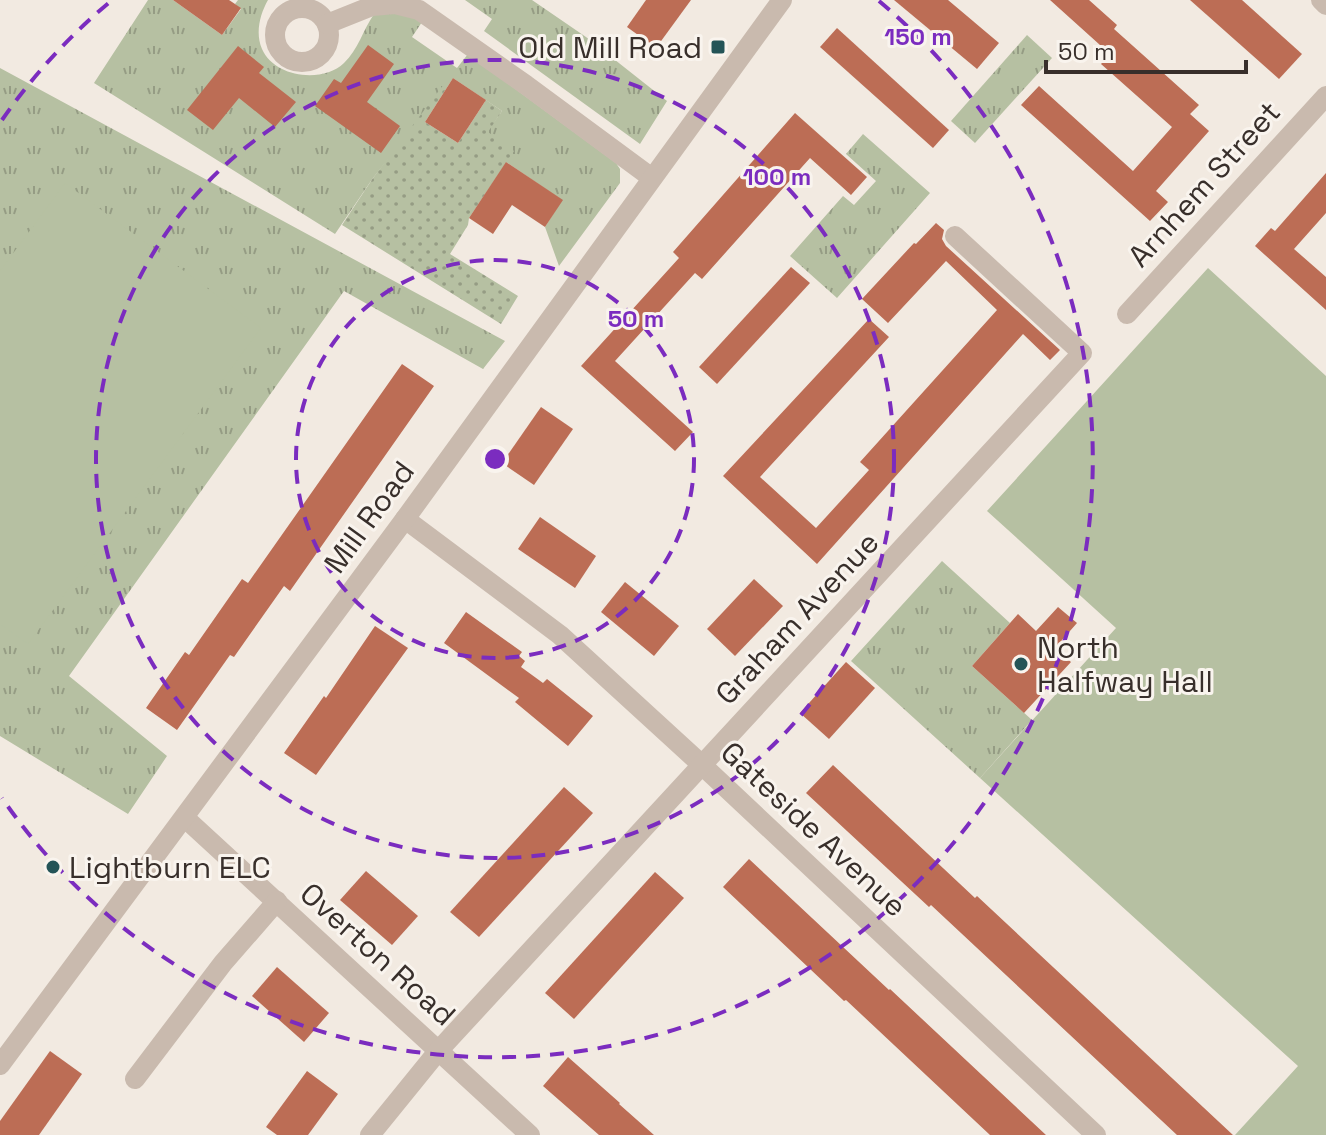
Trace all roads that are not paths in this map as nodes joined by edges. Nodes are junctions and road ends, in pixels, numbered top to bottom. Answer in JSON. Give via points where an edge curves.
{"nodes":[{"id":1,"x":782,"y":0,"type":"edge"},
{"id":2,"x":1321,"y":0,"type":"edge"},
{"id":3,"x":1326,"y":5,"type":"edge"},
{"id":4,"x":327,"y":24,"type":"dead end"},
{"id":5,"x":1326,"y":96,"type":"edge"},
{"id":6,"x":652,"y":178,"type":"junction"},
{"id":7,"x":955,"y":236,"type":"dead end"},
{"id":8,"x":1127,"y":314,"type":"dead end"},
{"id":9,"x":405,"y":519,"type":"junction"},
{"id":10,"x":702,"y":765,"type":"junction"},
{"id":11,"x":185,"y":818,"type":"junction"},
{"id":12,"x":277,"y":901,"type":"junction"},
{"id":13,"x":439,"y":1050,"type":"junction"},
{"id":14,"x":0,"y":1065,"type":"edge"},
{"id":15,"x":135,"y":1079,"type":"dead end"},
{"id":16,"x":370,"y":1135,"type":"edge"},
{"id":17,"x":530,"y":1135,"type":"edge"},
{"id":18,"x":1096,"y":1135,"type":"edge"}],
"edges":[{"from":1,"to":6,"type":"street","name":"Mill Road"},
{"from":2,"to":3,"type":"street"},
{"from":4,"to":6,"type":"street","via":[[372,6],[419,10]]},
{"from":5,"to":8,"type":"street","name":"Arnhem Street"},
{"from":6,"to":9,"type":"street","name":"Mill Road"},
{"from":7,"to":10,"type":"street","name":"Graham Avenue","via":[[1082,353]]},
{"from":9,"to":10,"type":"street","name":"Gateside Avenue","via":[[560,635]]},
{"from":9,"to":11,"type":"street","name":"Mill Road"},
{"from":10,"to":13,"type":"street","name":"Graham Avenue"},
{"from":10,"to":18,"type":"street","name":"Gateside Avenue"},
{"from":11,"to":12,"type":"street","name":"Overton Road"},
{"from":11,"to":14,"type":"street","name":"Mill Road"},
{"from":12,"to":13,"type":"street","name":"Overton Road"},
{"from":12,"to":15,"type":"street"},
{"from":13,"to":16,"type":"street","name":"Graham Avenue"},
{"from":13,"to":17,"type":"street","name":"Overton Road"}]}
